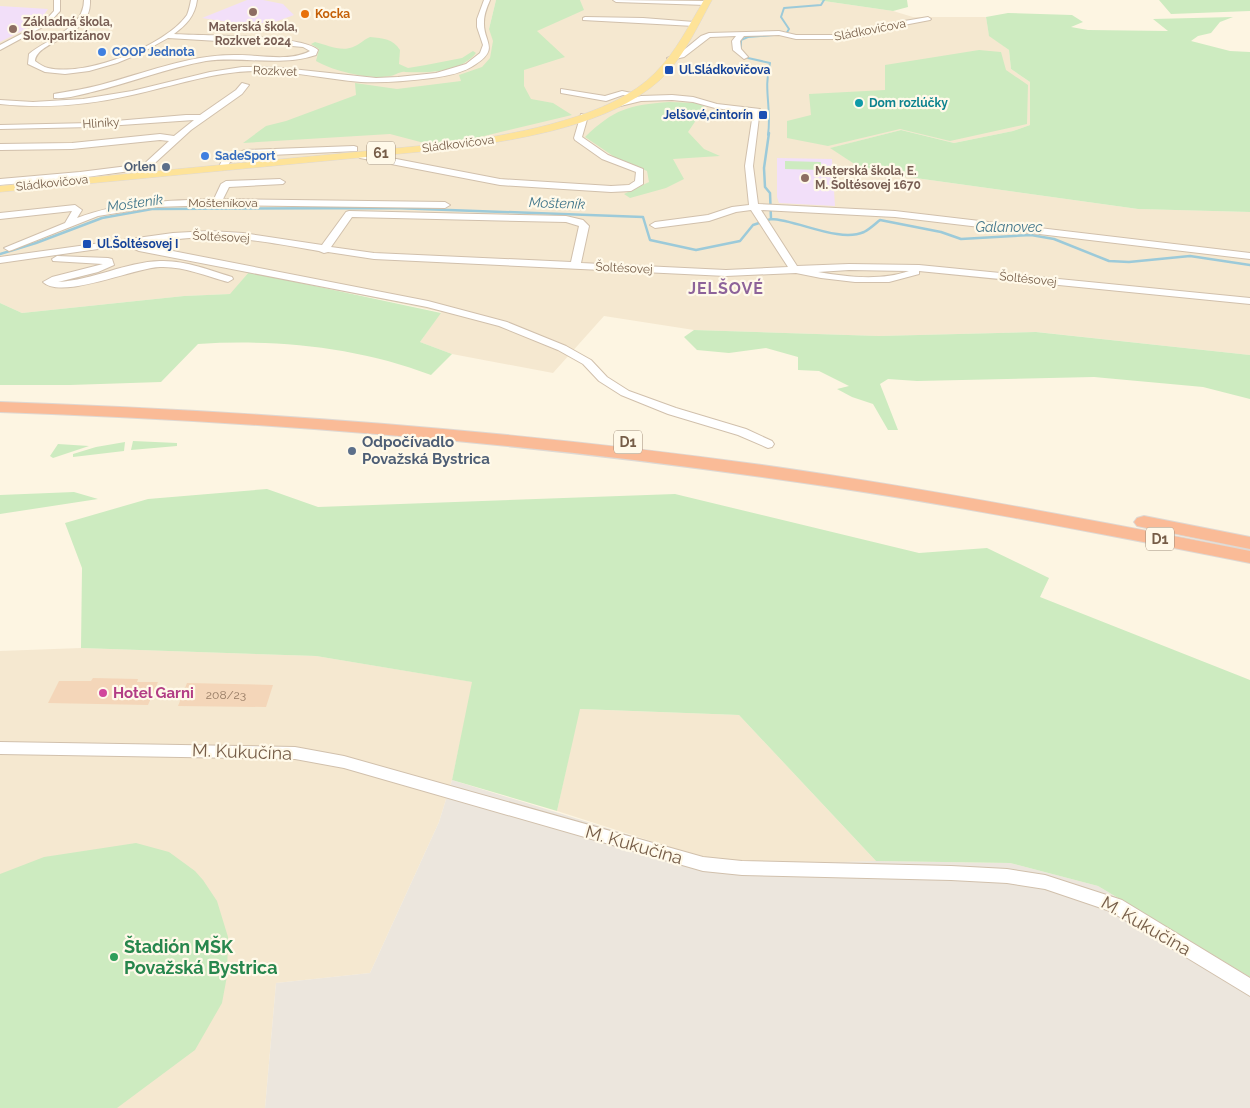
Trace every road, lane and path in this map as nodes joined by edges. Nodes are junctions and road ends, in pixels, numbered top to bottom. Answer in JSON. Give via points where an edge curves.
{"nodes":[{"id":1,"x":57,"y":0,"type":"edge"},
{"id":2,"x":88,"y":0,"type":"edge"},
{"id":3,"x":194,"y":0,"type":"edge"},
{"id":4,"x":487,"y":0,"type":"edge"},
{"id":5,"x":616,"y":0,"type":"edge"},
{"id":6,"x":707,"y":1,"type":"edge"},
{"id":7,"x":585,"y":19,"type":"dead end"},
{"id":8,"x":928,"y":19,"type":"dead end"},
{"id":9,"x":694,"y":24,"type":"junction"},
{"id":10,"x":742,"y":34,"type":"junction"},
{"id":11,"x":168,"y":36,"type":"junction"},
{"id":12,"x":0,"y":48,"type":"edge"},
{"id":13,"x":744,"y":57,"type":"dead end"},
{"id":14,"x":671,"y":58,"type":"junction"},
{"id":15,"x":245,"y":85,"type":"dead end"},
{"id":16,"x":564,"y":91,"type":"dead end"},
{"id":17,"x":632,"y":94,"type":"junction"},
{"id":18,"x":3,"y":103,"type":"edge"},
{"id":19,"x":607,"y":107,"type":"junction"},
{"id":20,"x":584,"y":116,"type":"junction"},
{"id":21,"x":202,"y":118,"type":"junction"},
{"id":22,"x":0,"y":127,"type":"edge"},
{"id":23,"x":176,"y":139,"type":"junction"},
{"id":24,"x":0,"y":147,"type":"edge"},
{"id":25,"x":357,"y":152,"type":"junction"},
{"id":26,"x":146,"y":166,"type":"junction"},
{"id":27,"x":136,"y":176,"type":"junction"},
{"id":28,"x":0,"y":182,"type":"edge"},
{"id":29,"x":280,"y":182,"type":"dead end"},
{"id":30,"x":0,"y":189,"type":"edge"},
{"id":31,"x":217,"y":202,"type":"junction"},
{"id":32,"x":445,"y":205,"type":"dead end"},
{"id":33,"x":754,"y":207,"type":"junction"},
{"id":34,"x":352,"y":209,"type":"junction"},
{"id":35,"x":0,"y":216,"type":"edge"},
{"id":36,"x":68,"y":225,"type":"junction"},
{"id":37,"x":655,"y":225,"type":"dead end"},
{"id":38,"x":129,"y":243,"type":"junction"},
{"id":39,"x":5,"y":248,"type":"edge"},
{"id":40,"x":324,"y":250,"type":"junction"},
{"id":41,"x":33,"y":252,"type":"junction"},
{"id":42,"x":1250,"y":256,"type":"edge"},
{"id":43,"x":0,"y":260,"type":"edge"},
{"id":44,"x":575,"y":265,"type":"junction"},
{"id":45,"x":794,"y":269,"type":"junction"},
{"id":46,"x":228,"y":279,"type":"dead end"},
{"id":47,"x":1250,"y":302,"type":"edge"},
{"id":48,"x":0,"y":396,"type":"edge"},
{"id":49,"x":0,"y":407,"type":"edge"},
{"id":50,"x":768,"y":444,"type":"dead end"},
{"id":51,"x":1250,"y":543,"type":"edge"},
{"id":52,"x":1250,"y":557,"type":"edge"},
{"id":53,"x":0,"y":748,"type":"edge"},
{"id":54,"x":1250,"y":988,"type":"edge"}],
"edges":[{"from":1,"to":12,"type":"street","via":[[57,11],[46,23]]},
{"from":2,"to":11,"type":"street","via":[[88,10],[80,23],[35,52],[30,59],[33,65],[59,71],[103,65],[127,58]]},
{"from":3,"to":11,"type":"street","via":[[190,16]]},
{"from":4,"to":18,"type":"street","name":"Rozkvet","via":[[480,23],[486,39],[486,51],[466,66],[448,72],[376,80],[288,70],[240,70],[90,102]]},
{"from":5,"to":6,"type":"street"},
{"from":6,"to":9,"type":"main road","name":"Sládkovičova","number":"61"},
{"from":7,"to":9,"type":"street"},
{"from":8,"to":10,"type":"street","name":"Sládkovičova","via":[[847,37]]},
{"from":9,"to":14,"type":"main road","name":"Sládkovičova","number":"61"},
{"from":10,"to":13,"type":"street","via":[[736,41],[737,50]]},
{"from":10,"to":14,"type":"street","name":"Sládkovičova","via":[[709,35],[701,38],[681,57]]},
{"from":11,"to":18,"type":"street","name":"Rozkvet","via":[[244,39],[305,45],[314,50],[299,57],[228,57],[190,62],[72,94]]},
{"from":14,"to":17,"type":"main road","name":"Sládkovičova","number":"61","via":[[656,77]]},
{"from":15,"to":21,"type":"street"},
{"from":16,"to":17,"type":"street","via":[[606,99],[622,93]]},
{"from":17,"to":19,"type":"main road","name":"Sládkovičova","number":"61"},
{"from":19,"to":20,"type":"main road","name":"Sládkovičova","number":"61"},
{"from":19,"to":33,"type":"street","via":[[645,98],[676,98],[757,111],[749,166]]},
{"from":20,"to":25,"type":"main road","name":"Sládkovičova","number":"61","via":[[490,140]]},
{"from":20,"to":25,"type":"street","via":[[578,138],[605,157],[640,171],[640,182],[631,188],[611,189],[500,182]]},
{"from":21,"to":22,"type":"street","name":"Hliníky"},
{"from":21,"to":23,"type":"street"},
{"from":23,"to":24,"type":"street","name":"Hliníky","via":[[160,137],[72,146]]},
{"from":23,"to":26,"type":"street"},
{"from":25,"to":27,"type":"main road","name":"Sládkovičova","number":"61"},
{"from":26,"to":27,"type":"street"},
{"from":26,"to":28,"type":"street","name":"Sládkovičova"},
{"from":27,"to":30,"type":"main road","name":"Sládkovičova","number":"61"},
{"from":29,"to":31,"type":"street","via":[[226,184]]},
{"from":31,"to":34,"type":"street","name":"Mošteníkova"},
{"from":31,"to":36,"type":"street","name":"Mošteníkova","via":[[128,207]]},
{"from":32,"to":34,"type":"street","name":"Mošteníkova"},
{"from":33,"to":37,"type":"street","via":[[709,218]]},
{"from":33,"to":42,"type":"street","via":[[895,214]]},
{"from":33,"to":45,"type":"street"},
{"from":34,"to":40,"type":"street"},
{"from":34,"to":44,"type":"street","name":"Mošteníkova","via":[[580,222],[584,226]]},
{"from":35,"to":36,"type":"street","via":[[71,207],[77,210]]},
{"from":36,"to":39,"type":"street","name":"Mošteníkova"},
{"from":38,"to":40,"type":"street","name":"Šoltésovej","via":[[210,234]]},
{"from":38,"to":41,"type":"street","name":"Šoltésovej","via":[[61,252]]},
{"from":38,"to":50,"type":"street","via":[[139,248],[428,304],[503,324],[587,362],[603,379],[625,393],[742,432]]},
{"from":39,"to":41,"type":"street","name":"Mošteníkova"},
{"from":40,"to":44,"type":"street","name":"Šoltésovej","via":[[374,256]]},
{"from":41,"to":43,"type":"street","name":"Šoltésovej"},
{"from":41,"to":46,"type":"street","via":[[60,260],[108,261],[109,265],[100,269],[56,278],[48,282],[51,284],[94,280],[158,264],[193,268]]},
{"from":44,"to":45,"type":"street","name":"Šoltésovej","via":[[731,273]]},
{"from":45,"to":47,"type":"street","name":"Šoltésovej","via":[[919,268]]},
{"from":48,"to":51,"type":"highway","number":"D1","via":[[143,401],[342,414],[597,438],[868,475]]},
{"from":49,"to":52,"type":"highway","number":"D1","via":[[290,421],[575,447],[912,494]]},
{"from":53,"to":54,"type":"street","name":"M. Kukučína","via":[[295,753],[344,762],[703,864],[742,868],[952,873],[1045,882],[1116,905]]}]}
